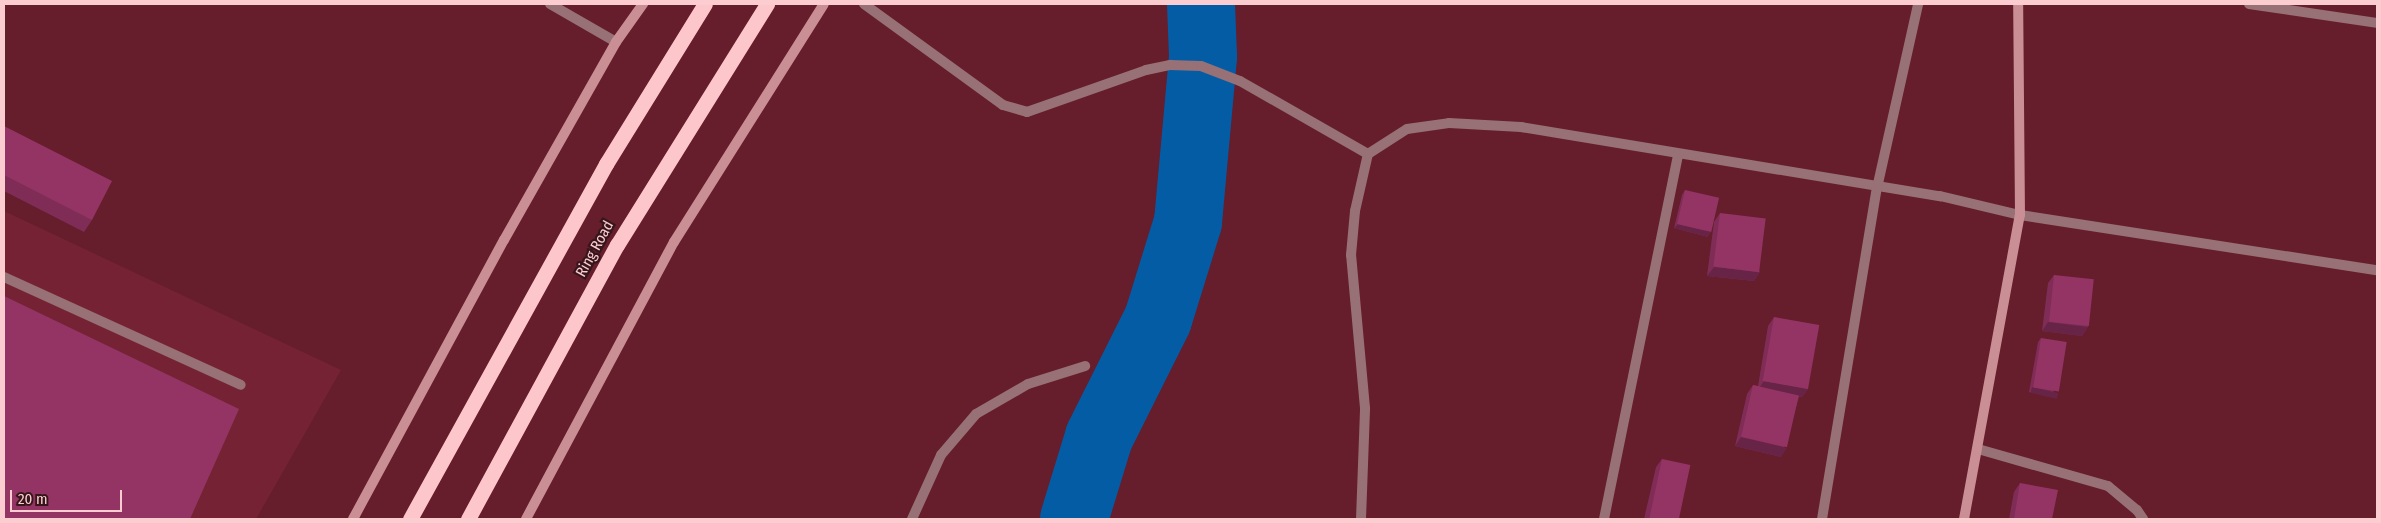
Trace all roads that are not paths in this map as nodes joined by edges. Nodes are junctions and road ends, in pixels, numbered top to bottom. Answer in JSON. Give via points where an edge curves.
{"nodes":[{"id":1,"x":550,"y":4,"type":"edge"},
{"id":2,"x":643,"y":4,"type":"edge"},
{"id":3,"x":705,"y":4,"type":"edge"},
{"id":4,"x":767,"y":4,"type":"edge"},
{"id":5,"x":824,"y":4,"type":"edge"},
{"id":6,"x":864,"y":4,"type":"edge"},
{"id":7,"x":1918,"y":4,"type":"edge"},
{"id":8,"x":2018,"y":4,"type":"edge"},
{"id":9,"x":2250,"y":4,"type":"edge"},
{"id":10,"x":2309,"y":8,"type":"edge"},
{"id":11,"x":2377,"y":23,"type":"edge"},
{"id":12,"x":616,"y":42,"type":"junction"},
{"id":13,"x":1368,"y":154,"type":"junction"},
{"id":14,"x":1678,"y":154,"type":"junction"},
{"id":15,"x":1877,"y":188,"type":"junction"},
{"id":16,"x":2020,"y":215,"type":"junction"},
{"id":17,"x":2377,"y":270,"type":"edge"},
{"id":18,"x":4,"y":277,"type":"edge"},
{"id":19,"x":1085,"y":366,"type":"dead end"},
{"id":20,"x":241,"y":384,"type":"dead end"},
{"id":21,"x":1978,"y":449,"type":"junction"},
{"id":22,"x":353,"y":519,"type":"edge"},
{"id":23,"x":410,"y":519,"type":"edge"},
{"id":24,"x":468,"y":519,"type":"edge"},
{"id":25,"x":526,"y":519,"type":"edge"},
{"id":26,"x":912,"y":519,"type":"edge"},
{"id":27,"x":1361,"y":519,"type":"edge"},
{"id":28,"x":1604,"y":519,"type":"edge"},
{"id":29,"x":1822,"y":519,"type":"edge"},
{"id":30,"x":1964,"y":519,"type":"edge"},
{"id":31,"x":2143,"y":519,"type":"edge"}],
"edges":[{"from":1,"to":12,"type":"street"},
{"from":2,"to":12,"type":"street"},
{"from":3,"to":23,"type":"highway","name":"Ring Road","via":[[606,164]]},
{"from":4,"to":24,"type":"highway","name":"Ring Road","via":[[617,245]]},
{"from":5,"to":25,"type":"street","via":[[674,242]]},
{"from":6,"to":13,"type":"street","via":[[1003,105],[1027,112],[1146,70],[1170,65],[1201,66],[1240,81]]},
{"from":7,"to":15,"type":"street"},
{"from":8,"to":16,"type":"street"},
{"from":9,"to":10,"type":"street"},
{"from":10,"to":11,"type":"street"},
{"from":12,"to":22,"type":"street"},
{"from":13,"to":14,"type":"street","via":[[1407,129],[1449,123],[1521,127]]},
{"from":13,"to":27,"type":"street","via":[[1355,212],[1351,255],[1365,408]]},
{"from":14,"to":15,"type":"street"},
{"from":14,"to":28,"type":"street"},
{"from":15,"to":16,"type":"street","via":[[1940,196]]},
{"from":15,"to":29,"type":"street"},
{"from":16,"to":17,"type":"street"},
{"from":16,"to":21,"type":"street"},
{"from":18,"to":20,"type":"street"},
{"from":19,"to":26,"type":"street","via":[[1028,384],[976,414],[940,455]]},
{"from":21,"to":30,"type":"street"},
{"from":21,"to":31,"type":"street","via":[[2108,486]]}]}
